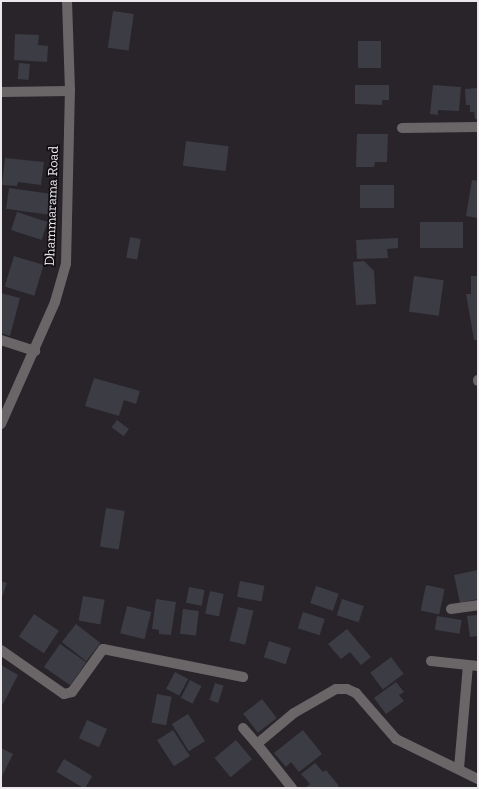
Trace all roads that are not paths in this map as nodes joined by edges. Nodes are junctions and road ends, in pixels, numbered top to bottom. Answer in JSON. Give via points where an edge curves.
{"nodes":[{"id":1,"x":67,"y":1,"type":"edge"},
{"id":2,"x":70,"y":91,"type":"junction"},
{"id":3,"x":1,"y":92,"type":"edge"},
{"id":4,"x":478,"y":127,"type":"edge"},
{"id":5,"x":402,"y":128,"type":"dead end"},
{"id":6,"x":1,"y":340,"type":"edge"},
{"id":7,"x":35,"y":351,"type":"junction"},
{"id":8,"x":1,"y":424,"type":"edge"},
{"id":9,"x":478,"y":605,"type":"edge"},
{"id":10,"x":451,"y":609,"type":"dead end"},
{"id":11,"x":1,"y":650,"type":"edge"},
{"id":12,"x":431,"y":662,"type":"dead end"},
{"id":13,"x":473,"y":665,"type":"edge"},
{"id":14,"x":243,"y":677,"type":"dead end"},
{"id":15,"x":243,"y":728,"type":"dead end"},
{"id":16,"x":257,"y":744,"type":"junction"},
{"id":17,"x":459,"y":768,"type":"junction"},
{"id":18,"x":478,"y":779,"type":"edge"},
{"id":19,"x":292,"y":788,"type":"edge"}],
"edges":[{"from":1,"to":2,"type":"street","name":"Dhammarama Road"},
{"from":2,"to":3,"type":"street"},
{"from":2,"to":7,"type":"street","name":"Dhammarama Road","via":[[66,264],[55,302]]},
{"from":4,"to":5,"type":"street"},
{"from":6,"to":7,"type":"street"},
{"from":7,"to":8,"type":"street","name":"Dhammarama Road"},
{"from":9,"to":10,"type":"street"},
{"from":11,"to":14,"type":"street","via":[[64,694],[72,692],[103,649]]},
{"from":12,"to":13,"type":"street"},
{"from":13,"to":17,"type":"street"},
{"from":15,"to":16,"type":"street"},
{"from":16,"to":17,"type":"street","via":[[294,713],[336,689],[347,689],[356,693],[396,739]]},
{"from":16,"to":19,"type":"street"},
{"from":17,"to":18,"type":"street"}]}
